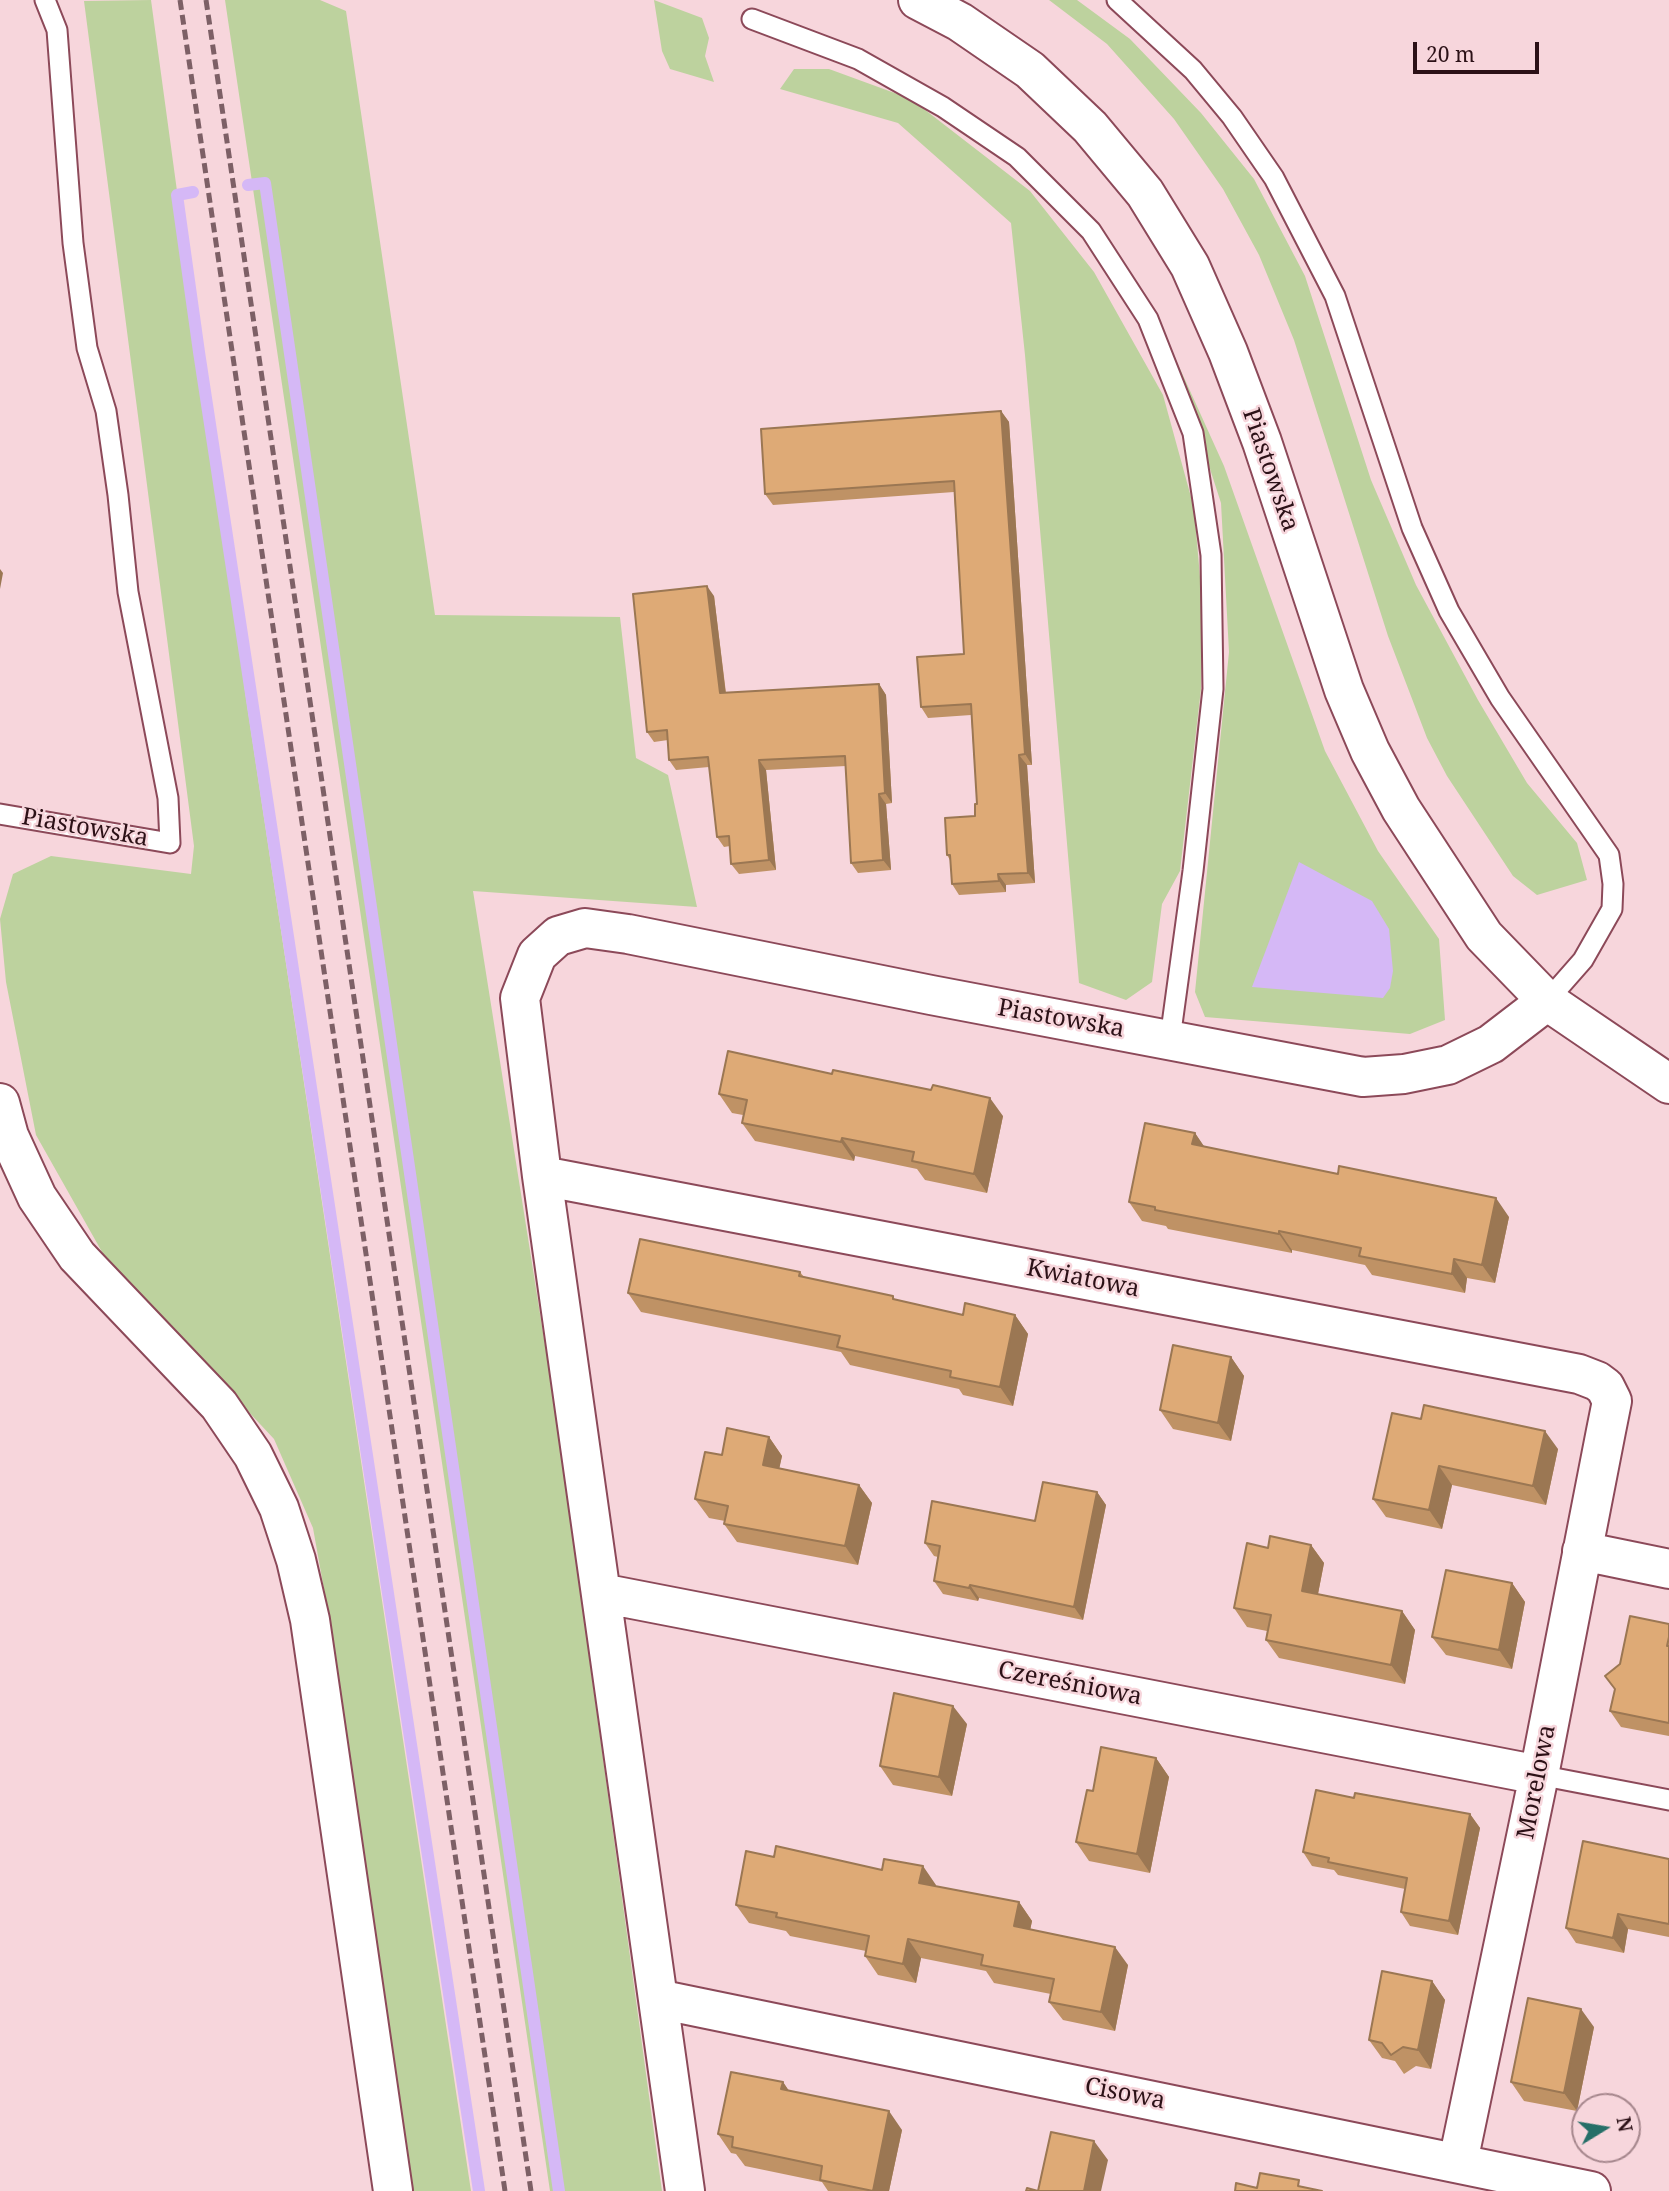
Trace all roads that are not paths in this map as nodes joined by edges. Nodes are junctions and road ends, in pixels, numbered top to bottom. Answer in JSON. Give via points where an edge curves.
{"nodes":[{"id":1,"x":45,"y":0,"type":"edge"},
{"id":2,"x":62,"y":0,"type":"edge"},
{"id":3,"x":918,"y":0,"type":"edge"},
{"id":4,"x":1117,"y":0,"type":"edge"},
{"id":5,"x":752,"y":19,"type":"dead end"},
{"id":6,"x":57,"y":30,"type":"junction"},
{"id":7,"x":0,"y":814,"type":"edge"},
{"id":8,"x":1548,"y":1001,"type":"junction"},
{"id":9,"x":1170,"y":1039,"type":"junction"},
{"id":10,"x":1669,"y":1084,"type":"edge"},
{"id":11,"x":0,"y":1103,"type":"edge"},
{"id":12,"x":542,"y":1176,"type":"junction"},
{"id":13,"x":1612,"y":1401,"type":"joint"},
{"id":14,"x":1582,"y":1551,"type":"junction"},
{"id":15,"x":1669,"y":1569,"type":"edge"},
{"id":16,"x":601,"y":1593,"type":"junction"},
{"id":17,"x":1539,"y":1775,"type":"junction"},
{"id":18,"x":1669,"y":1800,"type":"edge"},
{"id":19,"x":658,"y":2000,"type":"junction"},
{"id":20,"x":1458,"y":2162,"type":"junction"},
{"id":21,"x":393,"y":2191,"type":"edge"},
{"id":22,"x":685,"y":2191,"type":"edge"},
{"id":23,"x":1591,"y":2191,"type":"edge"}],
"edges":[{"from":1,"to":6,"type":"lane"},
{"from":2,"to":6,"type":"lane"},
{"from":3,"to":8,"type":"street","name":"Piastowska","via":[[960,22],[1030,70],[1090,127],[1146,193],[1190,266],[1228,352],[1344,690],[1370,751],[1401,809],[1483,936]]},
{"from":4,"to":8,"type":"lane","via":[[1193,71],[1274,178],[1335,296],[1412,528],[1449,611],[1500,698],[1609,855],[1612,909],[1583,960]]},
{"from":5,"to":9,"type":"lane","via":[[858,59],[943,107],[1017,157],[1091,231],[1148,319],[1193,433],[1212,555],[1213,689]]},
{"from":6,"to":7,"type":"lane","name":"Piastowska","via":[[73,243],[87,348],[106,411],[128,592],[168,798],[170,842]]},
{"from":8,"to":9,"type":"street","name":"Piastowska","via":[[1491,1044],[1448,1065],[1404,1074],[1363,1077]]},
{"from":8,"to":10,"type":"street","name":"Piastowska"},
{"from":9,"to":12,"type":"street","name":"Piastowska","via":[[585,928],[558,936],[537,955],[520,998]]},
{"from":11,"to":21,"type":"street","via":[[9,1136],[43,1207],[77,1256],[219,1405],[253,1455],[279,1508],[310,1620]]},
{"from":12,"to":13,"type":"street","name":"Kwiatowa","via":[[1579,1374],[1605,1387]]},
{"from":12,"to":16,"type":"street"},
{"from":13,"to":14,"type":"street","name":"Morelowa"},
{"from":14,"to":15,"type":"street"},
{"from":14,"to":17,"type":"street","name":"Morelowa"},
{"from":16,"to":17,"type":"street","name":"Czereśniowa"},
{"from":16,"to":19,"type":"street"},
{"from":17,"to":18,"type":"lane"},
{"from":17,"to":20,"type":"street","name":"Morelowa"},
{"from":19,"to":20,"type":"street","name":"Cisowa"},
{"from":19,"to":22,"type":"street"},
{"from":20,"to":23,"type":"street","name":"Cisowa"}]}
